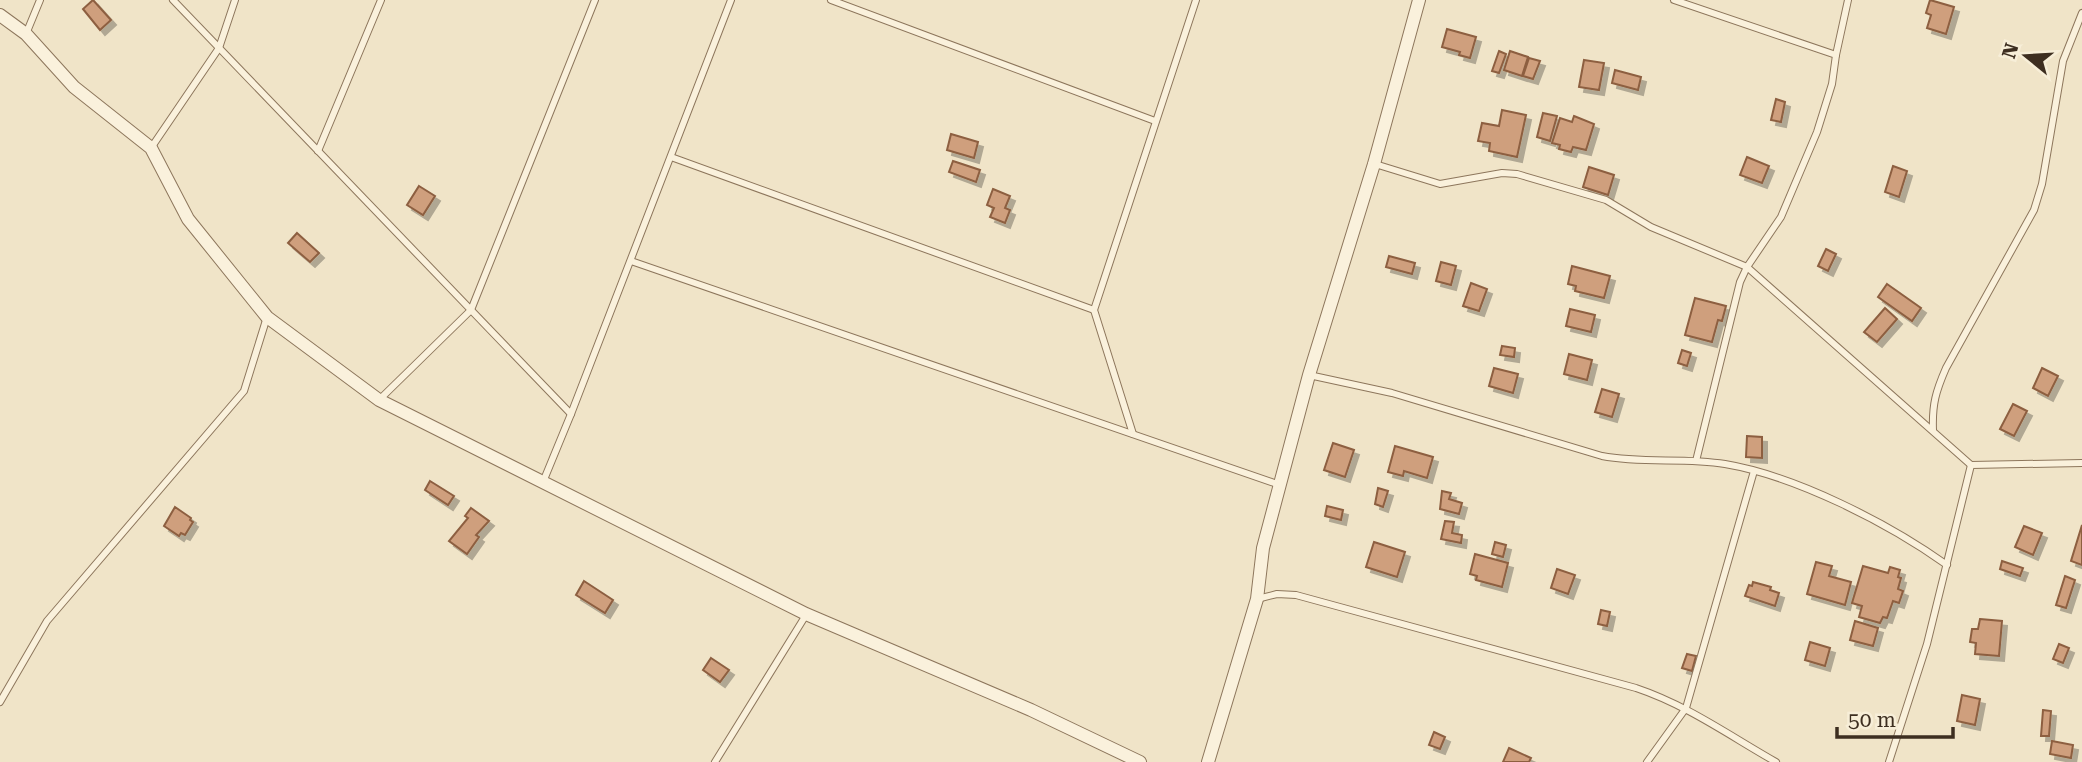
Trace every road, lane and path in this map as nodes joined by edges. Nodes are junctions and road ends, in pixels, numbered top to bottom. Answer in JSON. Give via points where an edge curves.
{"nodes":[{"id":1,"x":40,"y":0,"type":"edge"},
{"id":2,"x":173,"y":0,"type":"edge"},
{"id":3,"x":235,"y":0,"type":"edge"},
{"id":4,"x":381,"y":0,"type":"edge"},
{"id":5,"x":595,"y":0,"type":"edge"},
{"id":6,"x":731,"y":0,"type":"edge"},
{"id":7,"x":831,"y":0,"type":"edge"},
{"id":8,"x":1196,"y":0,"type":"edge"},
{"id":9,"x":1419,"y":0,"type":"edge"},
{"id":10,"x":1674,"y":0,"type":"edge"},
{"id":11,"x":1848,"y":0,"type":"edge"},
{"id":12,"x":2082,"y":13,"type":"edge"},
{"id":13,"x":0,"y":15,"type":"edge"},
{"id":14,"x":26,"y":34,"type":"junction"},
{"id":15,"x":219,"y":48,"type":"junction"},
{"id":16,"x":1836,"y":55,"type":"junction"},
{"id":17,"x":1155,"y":121,"type":"junction"},
{"id":18,"x":151,"y":148,"type":"junction"},
{"id":19,"x":318,"y":151,"type":"junction"},
{"id":20,"x":671,"y":158,"type":"junction"},
{"id":21,"x":1374,"y":164,"type":"junction"},
{"id":22,"x":631,"y":261,"type":"junction"},
{"id":23,"x":1747,"y":267,"type":"junction"},
{"id":24,"x":471,"y":310,"type":"junction"},
{"id":25,"x":1094,"y":310,"type":"junction"},
{"id":26,"x":267,"y":317,"type":"junction"},
{"id":27,"x":1309,"y":374,"type":"junction"},
{"id":28,"x":379,"y":400,"type":"junction"},
{"id":29,"x":572,"y":414,"type":"junction"},
{"id":30,"x":1933,"y":430,"type":"junction"},
{"id":31,"x":1133,"y":434,"type":"junction"},
{"id":32,"x":1696,"y":461,"type":"junction"},
{"id":33,"x":2082,"y":463,"type":"edge"},
{"id":34,"x":1971,"y":465,"type":"junction"},
{"id":35,"x":1754,"y":471,"type":"junction"},
{"id":36,"x":543,"y":482,"type":"junction"},
{"id":37,"x":1280,"y":485,"type":"junction"},
{"id":38,"x":1947,"y":565,"type":"junction"},
{"id":39,"x":1257,"y":599,"type":"junction"},
{"id":40,"x":806,"y":614,"type":"junction"},
{"id":41,"x":0,"y":702,"type":"edge"},
{"id":42,"x":1686,"y":708,"type":"junction"},
{"id":43,"x":715,"y":762,"type":"edge"},
{"id":44,"x":1140,"y":762,"type":"edge"},
{"id":45,"x":1208,"y":762,"type":"edge"},
{"id":46,"x":1647,"y":762,"type":"edge"},
{"id":47,"x":1776,"y":762,"type":"edge"},
{"id":48,"x":1889,"y":762,"type":"edge"}],
"edges":[{"from":1,"to":14,"type":"lane"},
{"from":2,"to":15,"type":"lane"},
{"from":3,"to":15,"type":"lane"},
{"from":4,"to":19,"type":"lane"},
{"from":5,"to":24,"type":"lane"},
{"from":6,"to":20,"type":"lane"},
{"from":7,"to":17,"type":"lane"},
{"from":8,"to":17,"type":"lane"},
{"from":9,"to":21,"type":"street"},
{"from":10,"to":16,"type":"lane"},
{"from":11,"to":16,"type":"lane"},
{"from":12,"to":30,"type":"lane","via":[[2063,61],[2034,210],[1946,368],[1932,406]]},
{"from":13,"to":14,"type":"street"},
{"from":14,"to":18,"type":"street","via":[[74,87]]},
{"from":15,"to":18,"type":"lane"},
{"from":15,"to":19,"type":"lane"},
{"from":16,"to":23,"type":"lane","via":[[1818,132],[1781,217]]},
{"from":17,"to":25,"type":"lane"},
{"from":18,"to":26,"type":"street","via":[[188,219]]},
{"from":19,"to":24,"type":"lane"},
{"from":20,"to":22,"type":"lane"},
{"from":20,"to":25,"type":"lane"},
{"from":21,"to":23,"type":"lane","via":[[1440,184],[1517,174],[1606,200],[1651,227]]},
{"from":21,"to":27,"type":"street"},
{"from":22,"to":29,"type":"lane"},
{"from":22,"to":31,"type":"lane"},
{"from":23,"to":30,"type":"lane"},
{"from":23,"to":32,"type":"lane"},
{"from":24,"to":28,"type":"lane"},
{"from":24,"to":29,"type":"lane"},
{"from":25,"to":31,"type":"lane"},
{"from":26,"to":28,"type":"street"},
{"from":26,"to":41,"type":"lane","via":[[244,391],[47,621]]},
{"from":27,"to":32,"type":"lane","via":[[1392,393],[1602,456]]},
{"from":27,"to":37,"type":"street"},
{"from":28,"to":36,"type":"street"},
{"from":29,"to":36,"type":"lane"},
{"from":30,"to":34,"type":"lane"},
{"from":31,"to":37,"type":"lane"},
{"from":32,"to":35,"type":"lane"},
{"from":33,"to":34,"type":"lane"},
{"from":34,"to":38,"type":"lane"},
{"from":35,"to":38,"type":"lane","via":[[1835,501],[1923,547]]},
{"from":35,"to":42,"type":"lane"},
{"from":36,"to":40,"type":"street"},
{"from":37,"to":39,"type":"street","via":[[1263,548]]},
{"from":38,"to":48,"type":"lane"},
{"from":39,"to":42,"type":"lane","via":[[1296,594],[1636,688]]},
{"from":39,"to":45,"type":"street"},
{"from":40,"to":43,"type":"lane"},
{"from":40,"to":44,"type":"street"},
{"from":42,"to":46,"type":"lane"},
{"from":42,"to":47,"type":"lane"}]}
